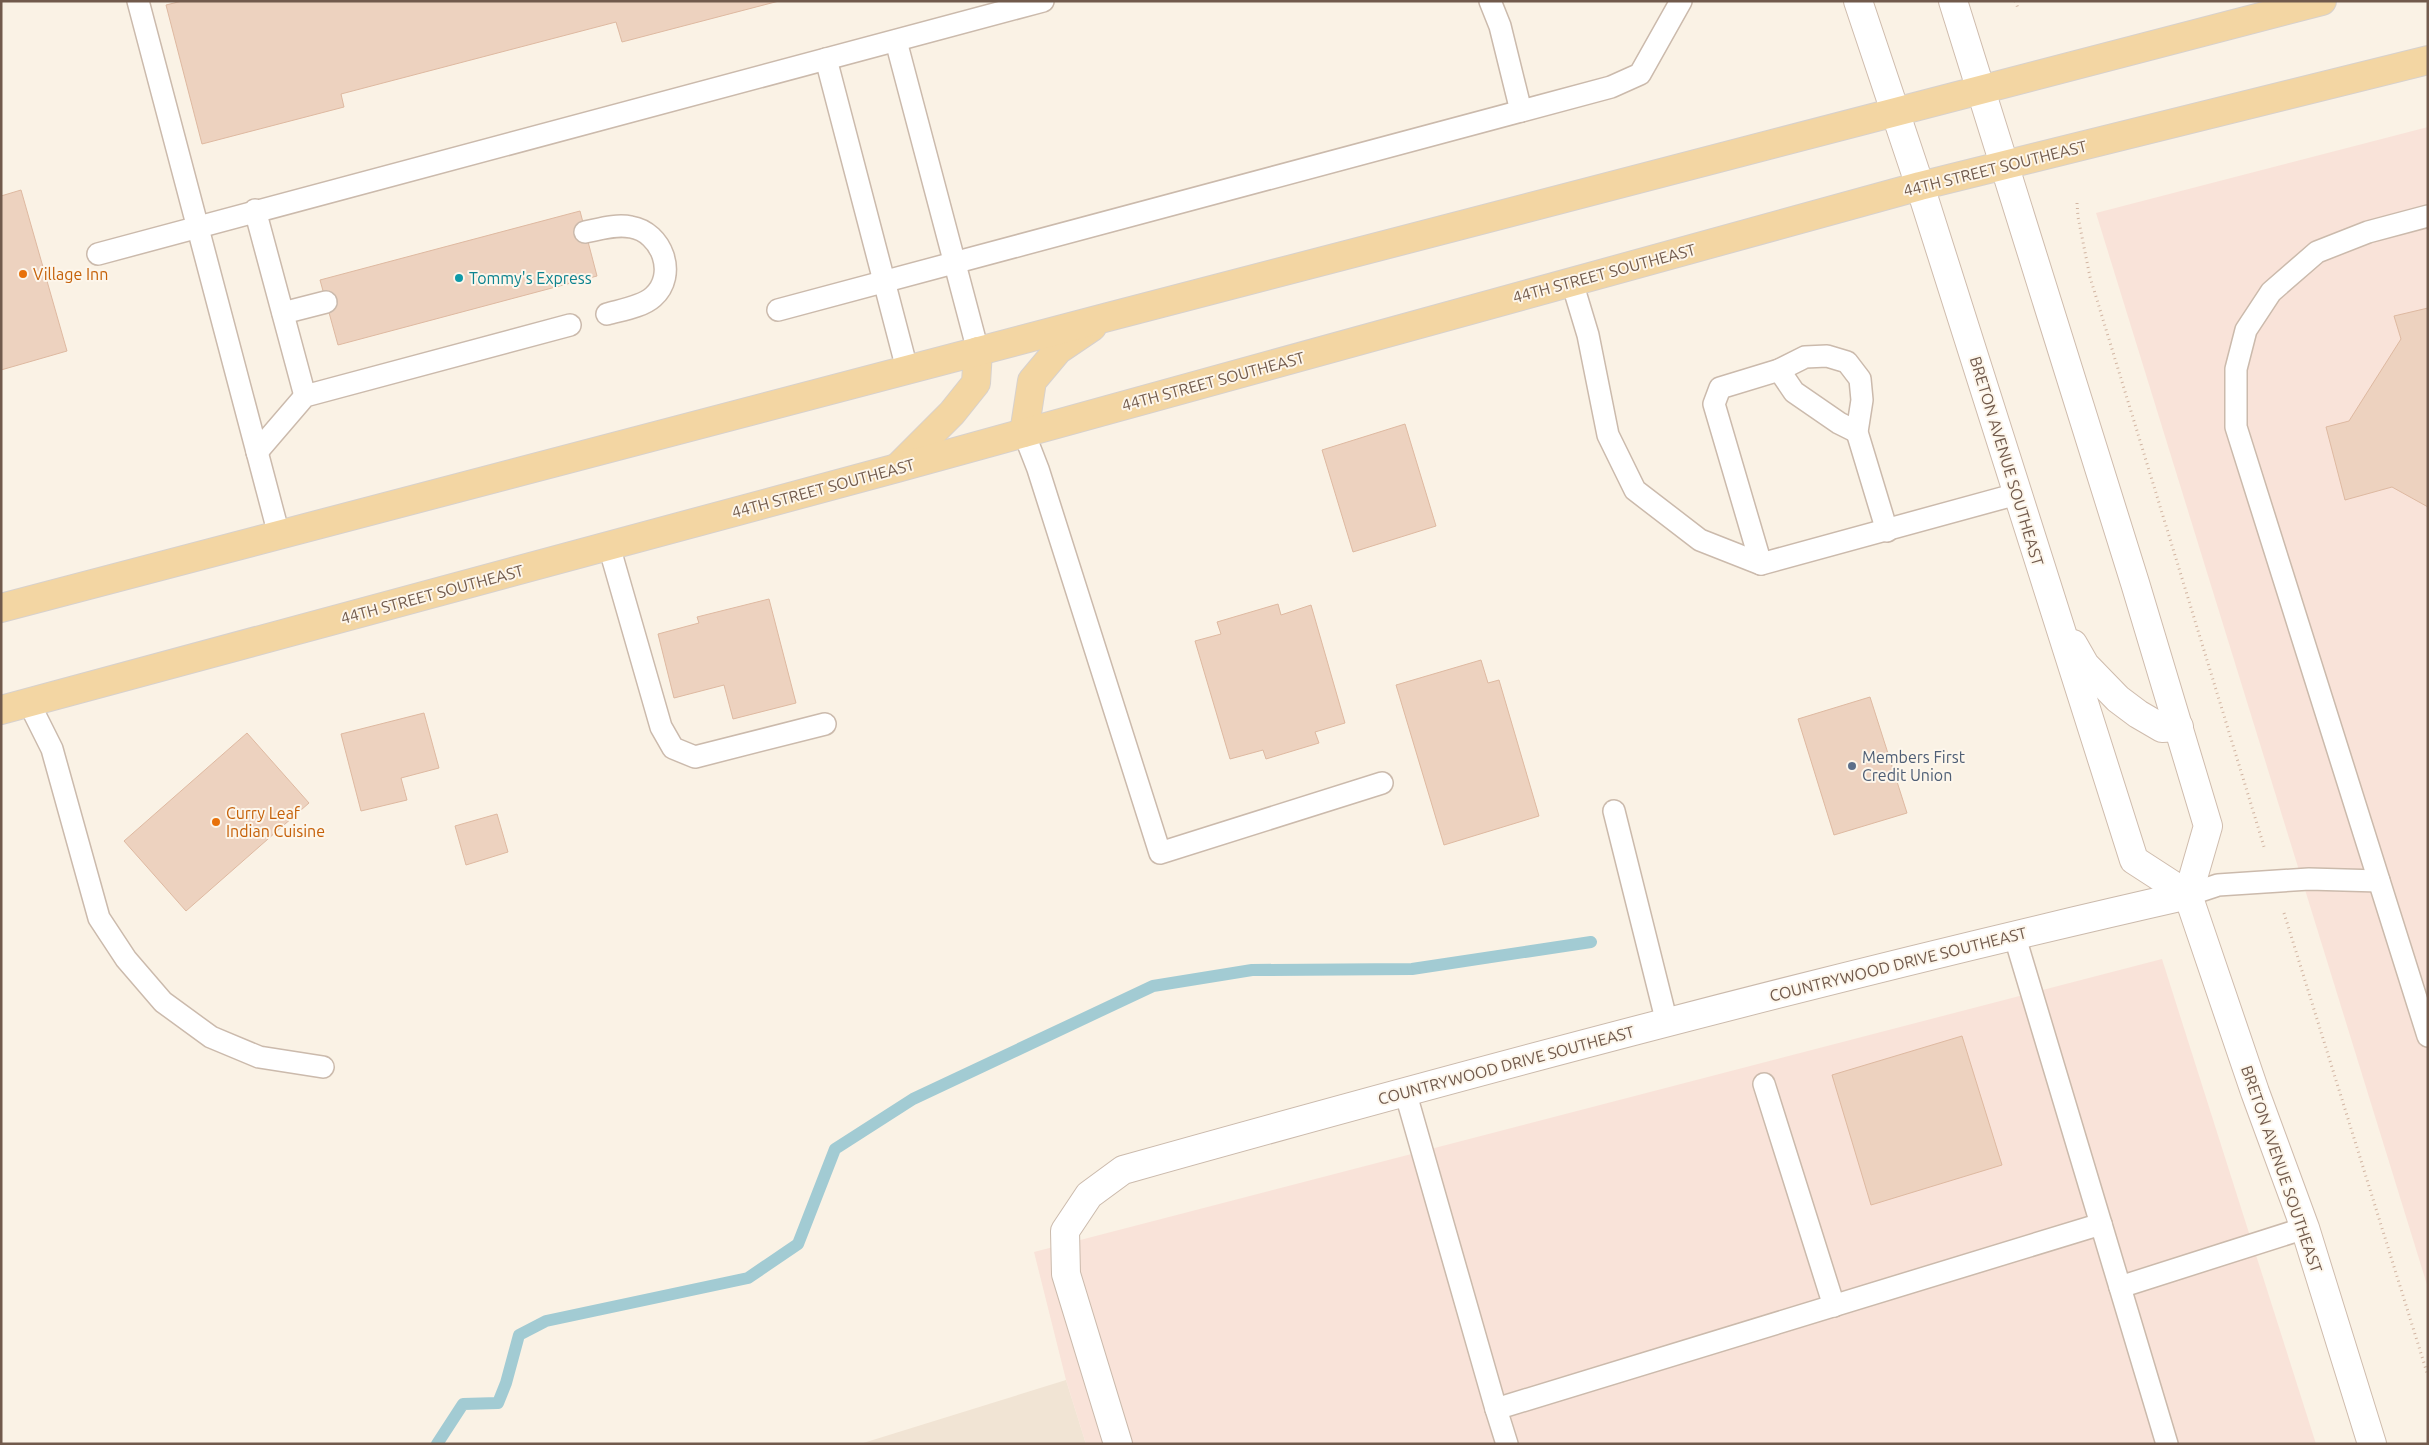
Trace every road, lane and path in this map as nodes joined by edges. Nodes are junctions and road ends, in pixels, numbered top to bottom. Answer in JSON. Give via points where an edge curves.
{"nodes":[{"id":1,"x":138,"y":1,"type":"edge"},
{"id":2,"x":1043,"y":1,"type":"edge"},
{"id":3,"x":1490,"y":1,"type":"edge"},
{"id":4,"x":1681,"y":1,"type":"edge"},
{"id":5,"x":1858,"y":1,"type":"edge"},
{"id":6,"x":1953,"y":1,"type":"edge"},
{"id":7,"x":2015,"y":1,"type":"edge"},
{"id":8,"x":2322,"y":1,"type":"edge"},
{"id":9,"x":2018,"y":8,"type":"dead end"},
{"id":10,"x":896,"y":41,"type":"junction"},
{"id":11,"x":826,"y":59,"type":"junction"},
{"id":12,"x":2428,"y":60,"type":"edge"},
{"id":13,"x":1980,"y":90,"type":"junction"},
{"id":14,"x":1521,"y":111,"type":"junction"},
{"id":15,"x":1896,"y":112,"type":"junction"},
{"id":16,"x":2004,"y":165,"type":"junction"},
{"id":17,"x":1920,"y":186,"type":"junction"},
{"id":18,"x":2077,"y":203,"type":"dead end"},
{"id":19,"x":255,"y":210,"type":"junction"},
{"id":20,"x":2428,"y":216,"type":"edge"},
{"id":21,"x":198,"y":226,"type":"junction"},
{"id":22,"x":585,"y":232,"type":"dead end"},
{"id":23,"x":98,"y":254,"type":"dead end"},
{"id":24,"x":954,"y":262,"type":"junction"},
{"id":25,"x":885,"y":280,"type":"junction"},
{"id":26,"x":1572,"y":282,"type":"junction"},
{"id":27,"x":326,"y":302,"type":"dead end"},
{"id":28,"x":778,"y":310,"type":"dead end"},
{"id":29,"x":283,"y":313,"type":"junction"},
{"id":30,"x":607,"y":314,"type":"dead end"},
{"id":31,"x":1108,"y":316,"type":"junction"},
{"id":32,"x":570,"y":325,"type":"dead end"},
{"id":33,"x":978,"y":350,"type":"junction"},
{"id":34,"x":908,"y":369,"type":"junction"},
{"id":35,"x":1779,"y":370,"type":"junction"},
{"id":36,"x":305,"y":396,"type":"junction"},
{"id":37,"x":1857,"y":432,"type":"junction"},
{"id":38,"x":1024,"y":434,"type":"junction"},
{"id":39,"x":257,"y":452,"type":"junction"},
{"id":40,"x":897,"y":468,"type":"junction"},
{"id":41,"x":2018,"y":494,"type":"junction"},
{"id":42,"x":1887,"y":531,"type":"junction"},
{"id":43,"x":279,"y":535,"type":"junction"},
{"id":44,"x":610,"y":546,"type":"junction"},
{"id":45,"x":1760,"y":564,"type":"junction"},
{"id":46,"x":2051,"y":603,"type":"junction"},
{"id":47,"x":1,"y":608,"type":"edge"},
{"id":48,"x":29,"y":703,"type":"junction"},
{"id":49,"x":1,"y":710,"type":"edge"},
{"id":50,"x":824,"y":724,"type":"dead end"},
{"id":51,"x":2179,"y":727,"type":"junction"},
{"id":52,"x":1382,"y":783,"type":"dead end"},
{"id":53,"x":1614,"y":811,"type":"dead end"},
{"id":54,"x":2274,"y":881,"type":"junction"},
{"id":55,"x":2378,"y":882,"type":"junction"},
{"id":56,"x":2188,"y":895,"type":"junction"},
{"id":57,"x":2014,"y":934,"type":"junction"},
{"id":58,"x":1667,"y":1023,"type":"junction"},
{"id":59,"x":2428,"y":1036,"type":"edge"},
{"id":60,"x":323,"y":1068,"type":"dead end"},
{"id":61,"x":1764,"y":1084,"type":"dead end"},
{"id":62,"x":1405,"y":1091,"type":"junction"},
{"id":63,"x":2101,"y":1224,"type":"junction"},
{"id":64,"x":2305,"y":1228,"type":"junction"},
{"id":65,"x":2120,"y":1287,"type":"junction"},
{"id":66,"x":1834,"y":1306,"type":"junction"},
{"id":67,"x":2428,"y":1376,"type":"edge"},
{"id":68,"x":1496,"y":1409,"type":"junction"},
{"id":69,"x":1118,"y":1444,"type":"edge"},
{"id":70,"x":1506,"y":1444,"type":"edge"},
{"id":71,"x":2167,"y":1444,"type":"edge"},
{"id":72,"x":2372,"y":1444,"type":"edge"}],
"edges":[{"from":1,"to":21,"type":"lane"},
{"from":2,"to":10,"type":"lane"},
{"from":3,"to":14,"type":"lane","via":[[1500,26]]},
{"from":4,"to":14,"type":"lane","via":[[1640,74],[1611,87]]},
{"from":5,"to":15,"type":"main road","name":"BRETON AVENUE SOUTHEAST"},
{"from":6,"to":13,"type":"main road"},
{"from":7,"to":9,"type":"path"},
{"from":8,"to":13,"type":"main road"},
{"from":10,"to":11,"type":"lane"},
{"from":10,"to":24,"type":"lane"},
{"from":11,"to":19,"type":"lane"},
{"from":11,"to":25,"type":"lane"},
{"from":12,"to":16,"type":"main road","name":"44TH STREET SOUTHEAST"},
{"from":13,"to":15,"type":"main road"},
{"from":13,"to":16,"type":"main road"},
{"from":14,"to":24,"type":"lane"},
{"from":15,"to":17,"type":"main road","name":"BRETON AVENUE SOUTHEAST"},
{"from":15,"to":31,"type":"main road"},
{"from":16,"to":17,"type":"main road","name":"44TH STREET SOUTHEAST"},
{"from":16,"to":51,"type":"main road"},
{"from":17,"to":26,"type":"main road","name":"44TH STREET SOUTHEAST"},
{"from":17,"to":41,"type":"main road","name":"BRETON AVENUE SOUTHEAST"},
{"from":18,"to":54,"type":"path","via":[[2090,277]]},
{"from":19,"to":21,"type":"lane"},
{"from":19,"to":29,"type":"lane"},
{"from":20,"to":55,"type":"lane","via":[[2368,232],[2317,252],[2271,292],[2246,330],[2236,368],[2236,427]]},
{"from":21,"to":23,"type":"lane"},
{"from":21,"to":39,"type":"lane"},
{"from":22,"to":30,"type":"lane","via":[[612,226],[646,232],[658,244],[666,265],[665,284],[652,298]]},
{"from":24,"to":25,"type":"lane"},
{"from":24,"to":33,"type":"lane"},
{"from":25,"to":28,"type":"lane"},
{"from":25,"to":34,"type":"lane"},
{"from":26,"to":38,"type":"main road","name":"44TH STREET SOUTHEAST"},
{"from":26,"to":45,"type":"lane","via":[[1588,335],[1608,434],[1635,490],[1700,540]]},
{"from":27,"to":29,"type":"lane"},
{"from":29,"to":36,"type":"lane"},
{"from":31,"to":33,"type":"main road"},
{"from":31,"to":38,"type":"main road","via":[[1058,350],[1032,380]]},
{"from":32,"to":36,"type":"lane"},
{"from":33,"to":34,"type":"main road"},
{"from":33,"to":40,"type":"main road","via":[[976,383],[952,413]]},
{"from":34,"to":43,"type":"main road"},
{"from":35,"to":37,"type":"lane","via":[[1794,392]]},
{"from":35,"to":37,"type":"lane","via":[[1805,356],[1827,356],[1847,362],[1860,379],[1862,400]]},
{"from":35,"to":45,"type":"lane","via":[[1720,388],[1714,404]]},
{"from":36,"to":39,"type":"lane"},
{"from":37,"to":42,"type":"lane"},
{"from":38,"to":40,"type":"main road","name":"44TH STREET SOUTHEAST"},
{"from":38,"to":52,"type":"lane","via":[[1160,853]]},
{"from":39,"to":43,"type":"lane"},
{"from":40,"to":44,"type":"main road","name":"44TH STREET SOUTHEAST"},
{"from":41,"to":42,"type":"lane"},
{"from":41,"to":46,"type":"main road","name":"BRETON AVENUE SOUTHEAST"},
{"from":42,"to":45,"type":"lane"},
{"from":43,"to":47,"type":"main road"},
{"from":44,"to":48,"type":"main road","name":"44TH STREET SOUTHEAST"},
{"from":44,"to":50,"type":"lane","via":[[661,727],[673,748],[695,757]]},
{"from":46,"to":51,"type":"main road","via":[[2085,665],[2118,699],[2162,728]]},
{"from":46,"to":56,"type":"main road","name":"BRETON AVENUE SOUTHEAST","via":[[2134,860]]},
{"from":48,"to":49,"type":"main road","name":"44TH STREET SOUTHEAST"},
{"from":48,"to":60,"type":"lane","via":[[52,749],[99,918],[126,959],[163,1002],[211,1036],[259,1057]]},
{"from":51,"to":56,"type":"main road","via":[[2208,826]]},
{"from":53,"to":58,"type":"lane"},
{"from":54,"to":55,"type":"lane"},
{"from":54,"to":56,"type":"lane","via":[[2218,886]]},
{"from":54,"to":67,"type":"path"},
{"from":55,"to":59,"type":"lane"},
{"from":56,"to":57,"type":"main road","name":"COUNTRYWOOD DRIVE SOUTHEAST"},
{"from":56,"to":64,"type":"main road","name":"BRETON AVENUE SOUTHEAST"},
{"from":57,"to":58,"type":"main road","name":"COUNTRYWOOD DRIVE SOUTHEAST"},
{"from":57,"to":63,"type":"lane"},
{"from":58,"to":62,"type":"main road","name":"COUNTRYWOOD DRIVE SOUTHEAST"},
{"from":61,"to":66,"type":"lane"},
{"from":62,"to":68,"type":"lane"},
{"from":62,"to":69,"type":"main road","name":"COUNTRYWOOD DRIVE SOUTHEAST","via":[[1123,1170],[1089,1195],[1065,1231],[1066,1274]]},
{"from":63,"to":65,"type":"lane"},
{"from":63,"to":66,"type":"lane"},
{"from":64,"to":65,"type":"lane"},
{"from":64,"to":72,"type":"main road","name":"BRETON AVENUE SOUTHEAST"},
{"from":65,"to":71,"type":"lane"},
{"from":66,"to":68,"type":"lane"},
{"from":68,"to":70,"type":"lane"}]}
